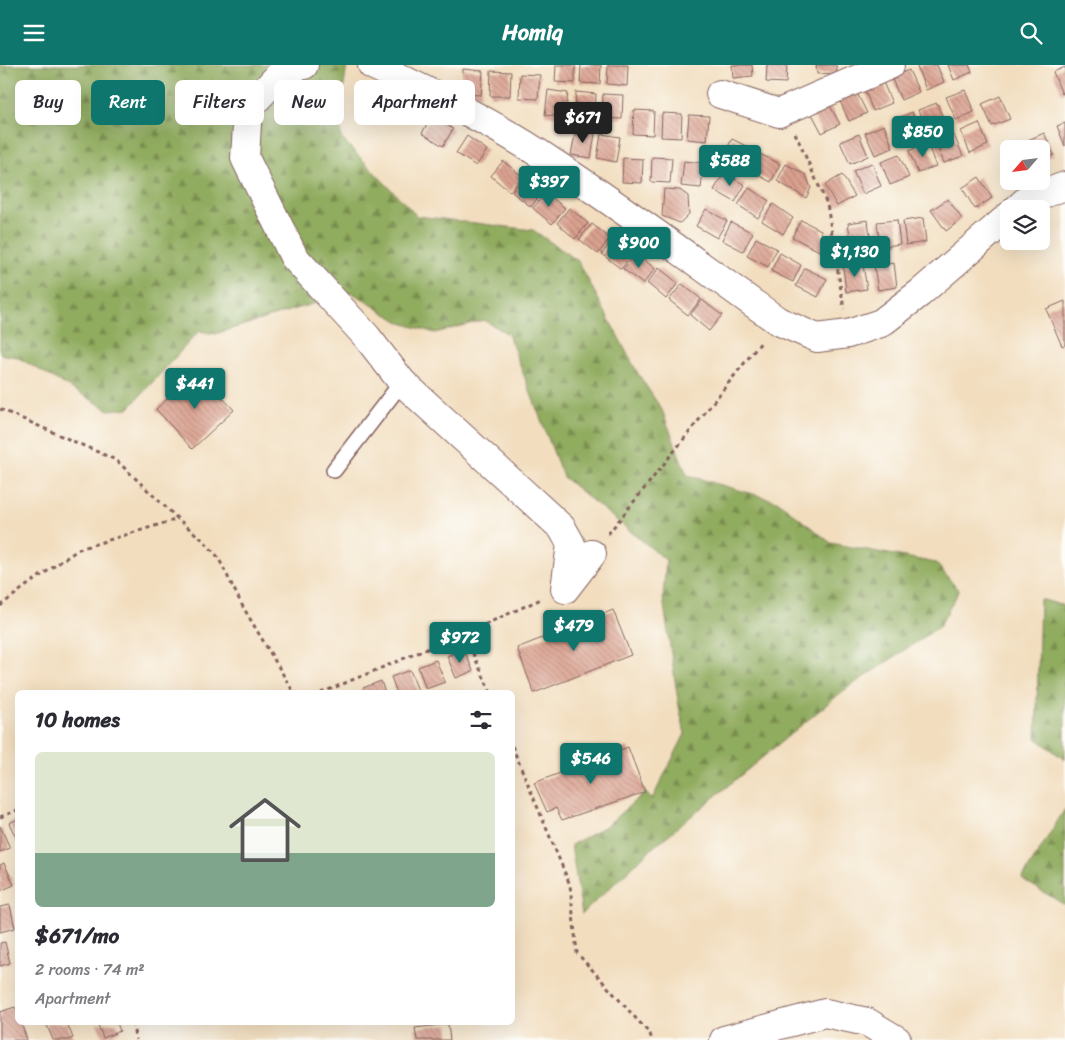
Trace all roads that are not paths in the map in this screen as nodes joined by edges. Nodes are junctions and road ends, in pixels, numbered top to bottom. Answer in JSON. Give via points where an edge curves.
{"nodes":[{"id":1,"x":304,"y":65,"type":"edge"},
{"id":2,"x":372,"y":65,"type":"edge"},
{"id":3,"x":890,"y":65,"type":"edge"},
{"id":4,"x":720,"y":94,"type":"dead end"},
{"id":5,"x":1065,"y":187,"type":"edge"},
{"id":6,"x":1027,"y":200,"type":"edge"},
{"id":7,"x":1000,"y":224,"type":"edge"},
{"id":8,"x":402,"y":382,"type":"junction"},
{"id":9,"x":334,"y":471,"type":"dead end"},
{"id":10,"x":592,"y":554,"type":"road end"},
{"id":11,"x":724,"y":1040,"type":"edge"},
{"id":12,"x":897,"y":1040,"type":"edge"}],
"edges":[{"from":1,"to":8,"type":"street","via":[[285,69],[248,108],[245,158],[294,257],[367,337]]},
{"from":2,"to":7,"type":"street","via":[[499,129],[552,161],[778,321],[818,338],[848,334],[881,323]]},
{"from":3,"to":4,"type":"street","via":[[779,113]]},
{"from":5,"to":6,"type":"street"},
{"from":8,"to":9,"type":"lane"},
{"from":8,"to":10,"type":"street","via":[[562,528],[571,545],[564,589]]},
{"from":11,"to":12,"type":"street","via":[[825,1013],[867,1022]]}]}
